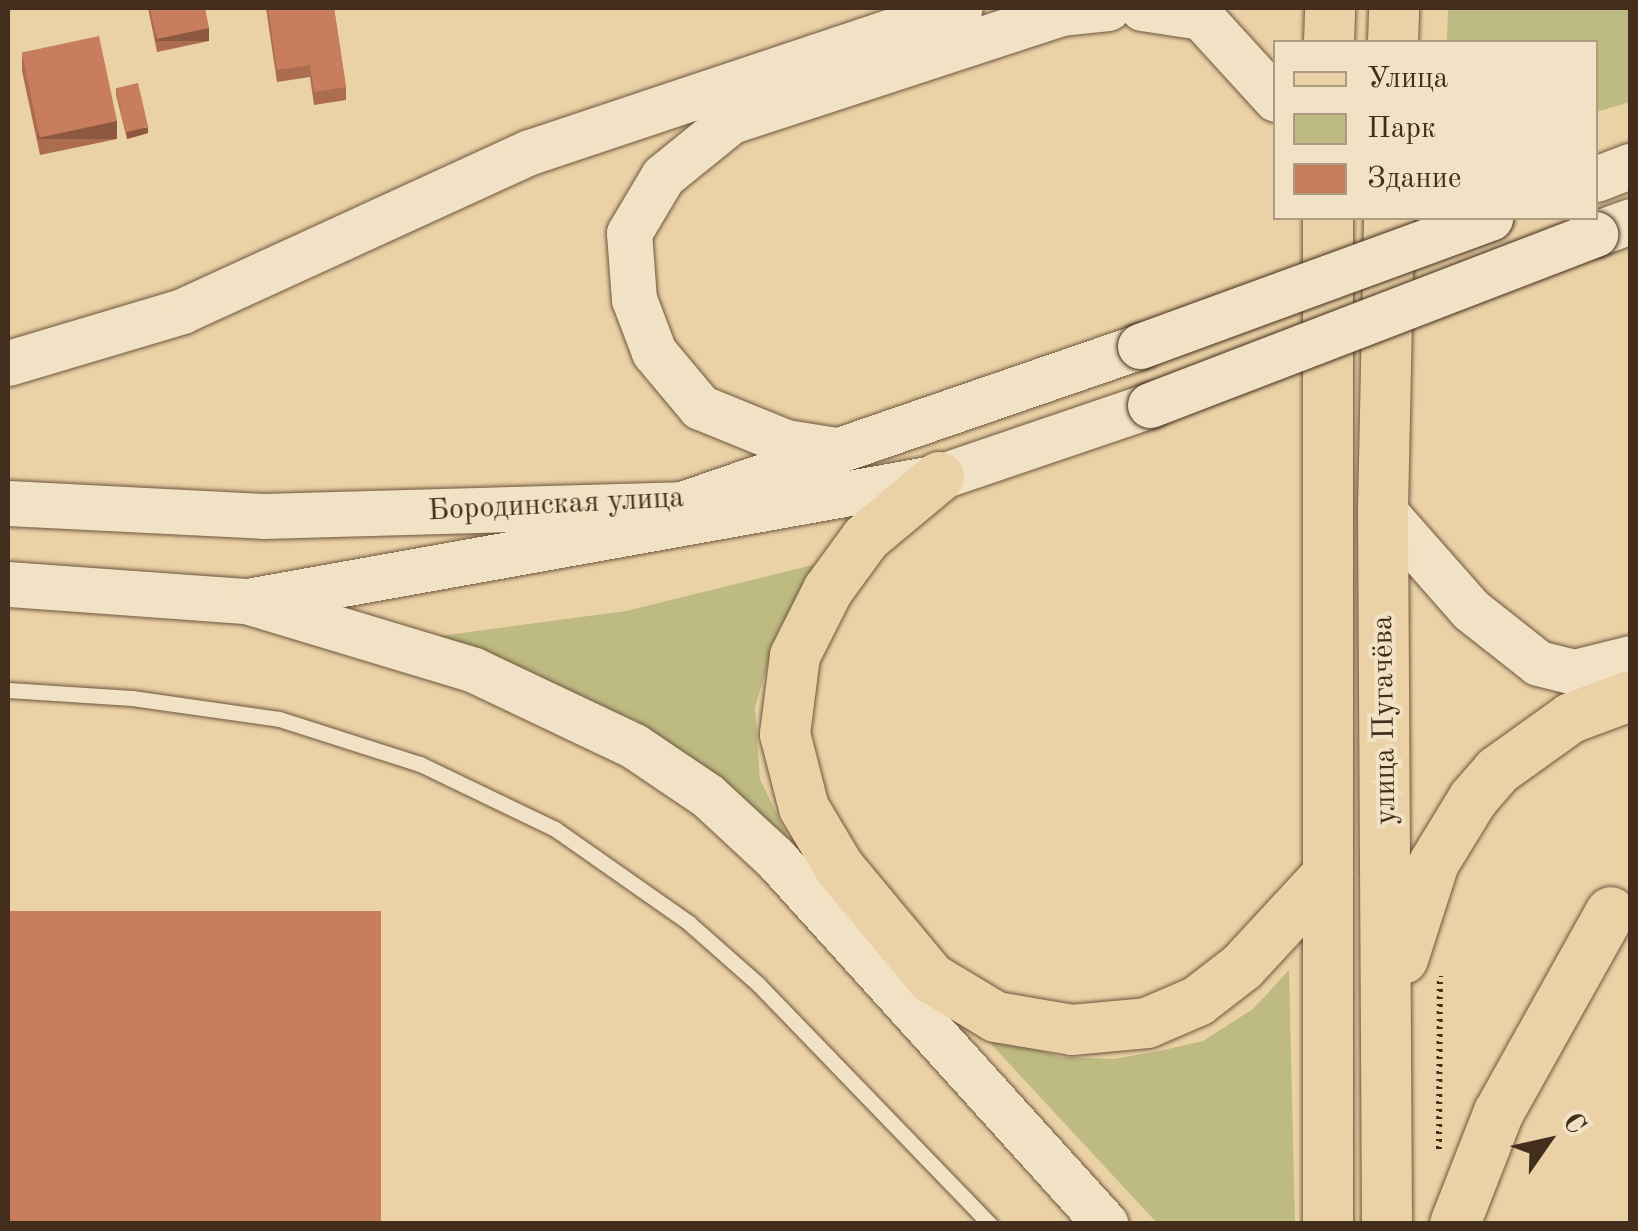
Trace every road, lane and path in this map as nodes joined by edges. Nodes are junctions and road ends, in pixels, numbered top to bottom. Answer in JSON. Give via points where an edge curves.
{"nodes":[{"id":1,"x":960,"y":8,"type":"edge"},
{"id":2,"x":1108,"y":8,"type":"edge"},
{"id":3,"x":1142,"y":8,"type":"edge"},
{"id":4,"x":1330,"y":8,"type":"edge"},
{"id":5,"x":1394,"y":8,"type":"edge"},
{"id":6,"x":1330,"y":40,"type":"edge"},
{"id":7,"x":1393,"y":40,"type":"edge"},
{"id":8,"x":1273,"y":96,"type":"edge"},
{"id":9,"x":1328,"y":220,"type":"edge"},
{"id":10,"x":1389,"y":220,"type":"edge"},
{"id":11,"x":1485,"y":220,"type":"edge"},
{"id":12,"x":1616,"y":230,"type":"edge"},
{"id":13,"x":8,"y":362,"type":"edge"},
{"id":14,"x":838,"y":450,"type":"junction"},
{"id":15,"x":939,"y":477,"type":"junction"},
{"id":16,"x":8,"y":503,"type":"edge"},
{"id":17,"x":1383,"y":510,"type":"junction"},
{"id":18,"x":8,"y":584,"type":"edge"},
{"id":19,"x":246,"y":601,"type":"junction"},
{"id":20,"x":1630,"y":658,"type":"edge"},
{"id":21,"x":8,"y":690,"type":"edge"},
{"id":22,"x":1630,"y":696,"type":"edge"},
{"id":23,"x":1328,"y":874,"type":"junction"},
{"id":24,"x":1621,"y":914,"type":"edge"},
{"id":25,"x":1442,"y":963,"type":"dead end"},
{"id":26,"x":1389,"y":1012,"type":"junction"},
{"id":27,"x":1439,"y":1154,"type":"dead end"},
{"id":28,"x":990,"y":1224,"type":"edge"},
{"id":29,"x":1106,"y":1224,"type":"edge"},
{"id":30,"x":1328,"y":1224,"type":"edge"},
{"id":31,"x":1387,"y":1224,"type":"edge"},
{"id":32,"x":1455,"y":1224,"type":"edge"}],
"edges":[{"from":1,"to":13,"type":"main road","via":[[548,146],[182,311]]},
{"from":2,"to":14,"type":"main road","via":[[1062,14],[731,121],[662,176],[629,233],[634,299],[654,352],[700,407],[786,442]]},
{"from":3,"to":8,"type":"main road","via":[[1201,16]]},
{"from":4,"to":6,"type":"main road"},
{"from":5,"to":7,"type":"main road"},
{"from":9,"to":23,"type":"main road","name":"улица Пугачёва"},
{"from":10,"to":17,"type":"main road","name":"улица Пугачёва"},
{"from":11,"to":14,"type":"main road","name":"Бородинская улица","bridge":true},
{"from":12,"to":15,"type":"main road","bridge":true},
{"from":14,"to":16,"type":"main road","name":"Бородинская улица","via":[[682,504],[263,516]]},
{"from":15,"to":19,"type":"main road"},
{"from":15,"to":23,"type":"main road","via":[[866,538],[828,590],[795,656],[785,734],[804,808],[839,867],[932,978],[996,1017],[1072,1030],[1147,1023],[1198,1001],[1242,967]]},
{"from":17,"to":20,"type":"main road","via":[[1471,610],[1538,663],[1574,672]]},
{"from":17,"to":26,"type":"main road","name":"улица Пугачёва"},
{"from":18,"to":19,"type":"main road"},
{"from":19,"to":29,"type":"main road","via":[[474,670],[634,746],[708,796],[900,989]]},
{"from":21,"to":28,"type":"lane","via":[[279,719],[420,764],[541,822],[703,935]]},
{"from":22,"to":26,"type":"main road","via":[[1571,718],[1497,771],[1473,798],[1434,863]]},
{"from":23,"to":30,"type":"main road","name":"улица Пугачёва"},
{"from":24,"to":32,"type":"main road","via":[[1499,1112]]},
{"from":25,"to":27,"type":"path"},
{"from":26,"to":31,"type":"main road","name":"улица Пугачёва"}]}
